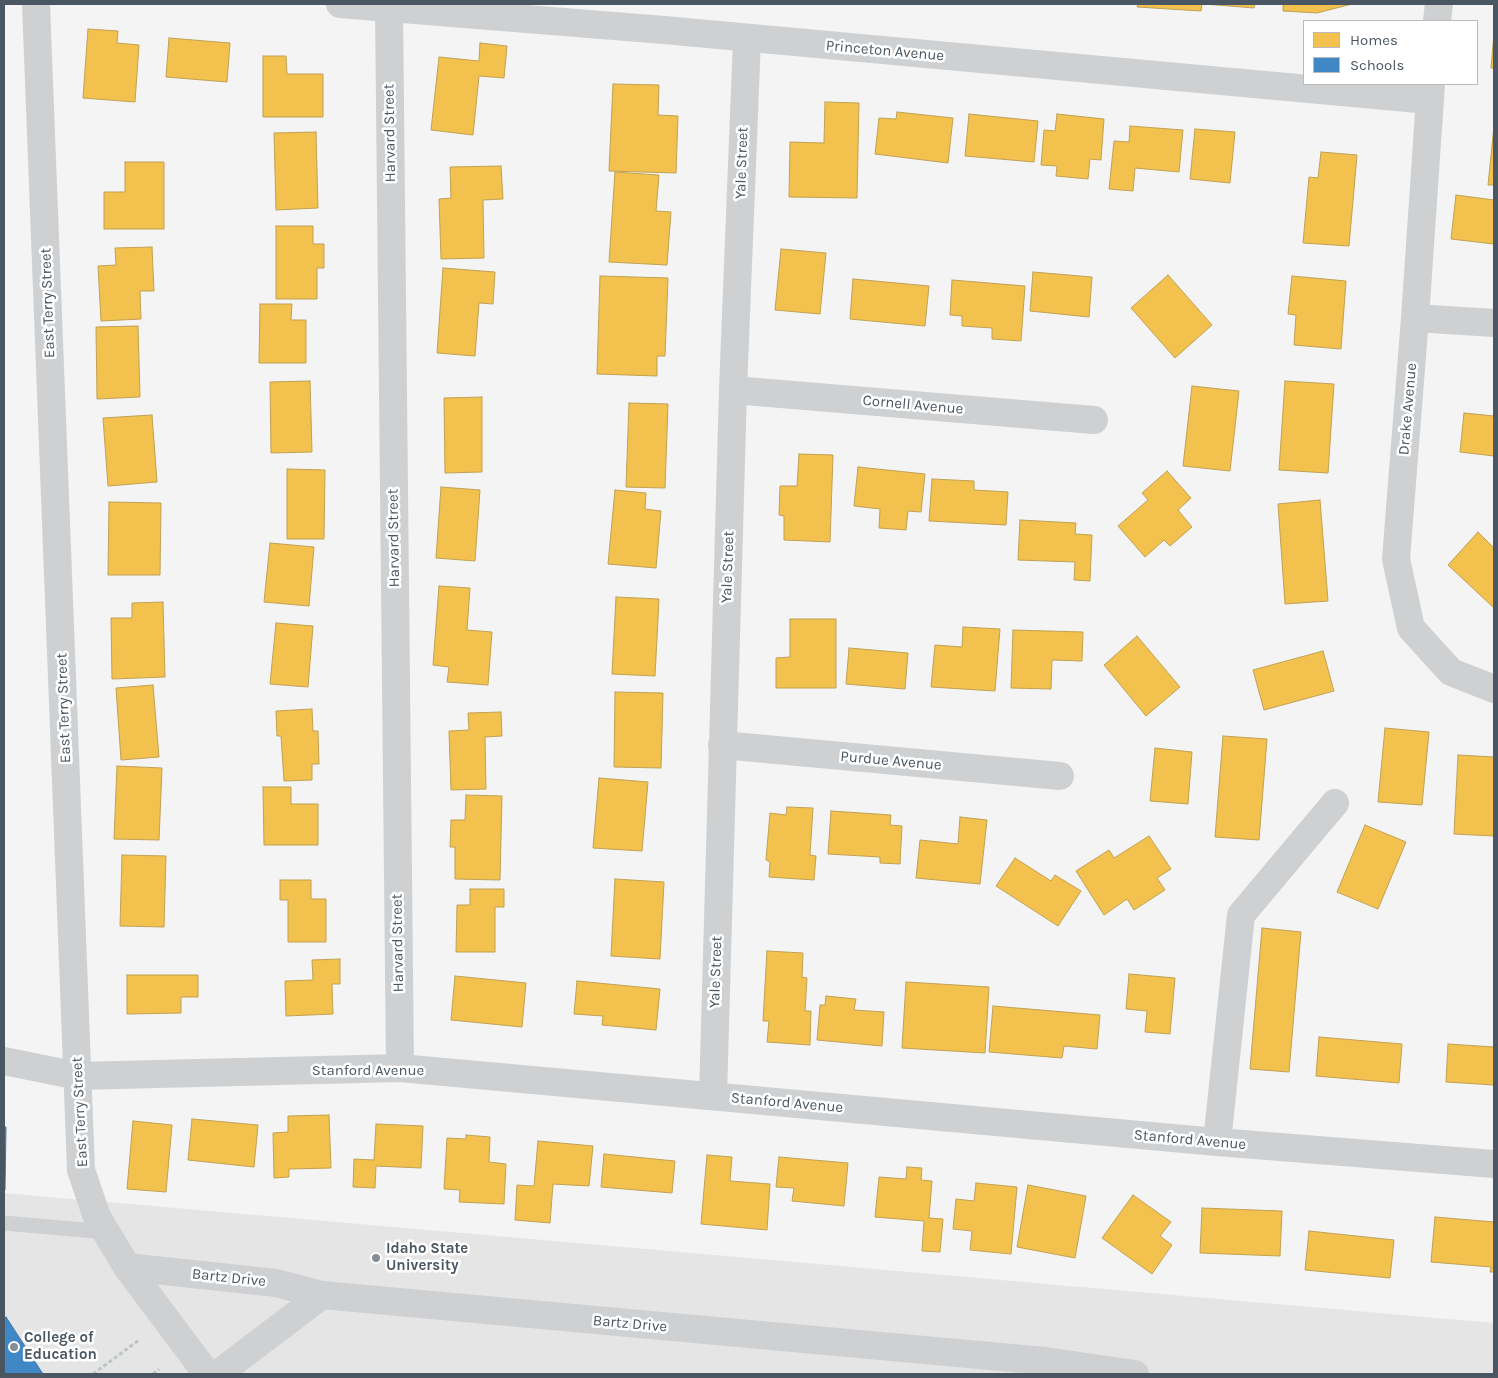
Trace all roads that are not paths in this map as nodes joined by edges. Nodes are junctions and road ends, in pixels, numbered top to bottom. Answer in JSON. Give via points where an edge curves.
{"nodes":[{"id":1,"x":36,"y":4,"type":"edge"},
{"id":2,"x":340,"y":4,"type":"edge"},
{"id":3,"x":1439,"y":4,"type":"edge"},
{"id":4,"x":389,"y":8,"type":"junction"},
{"id":5,"x":1437,"y":20,"type":"edge"},
{"id":6,"x":747,"y":39,"type":"junction"},
{"id":7,"x":1303,"y":82,"type":"edge"},
{"id":8,"x":1340,"y":85,"type":"edge"},
{"id":9,"x":1430,"y":92,"type":"edge"},
{"id":10,"x":1415,"y":318,"type":"junction"},
{"id":11,"x":1494,"y":323,"type":"edge"},
{"id":12,"x":733,"y":390,"type":"junction"},
{"id":13,"x":1094,"y":420,"type":"dead end"},
{"id":14,"x":1494,"y":689,"type":"edge"},
{"id":15,"x":722,"y":745,"type":"junction"},
{"id":16,"x":1060,"y":776,"type":"dead end"},
{"id":17,"x":1335,"y":803,"type":"dead end"},
{"id":18,"x":4,"y":1061,"type":"edge"},
{"id":19,"x":400,"y":1068,"type":"junction"},
{"id":20,"x":78,"y":1076,"type":"junction"},
{"id":21,"x":713,"y":1096,"type":"junction"},
{"id":22,"x":1217,"y":1142,"type":"junction"},
{"id":23,"x":1494,"y":1164,"type":"edge"},
{"id":24,"x":4,"y":1223,"type":"edge"},
{"id":25,"x":106,"y":1232,"type":"junction"},
{"id":26,"x":127,"y":1267,"type":"junction"},
{"id":27,"x":322,"y":1295,"type":"junction"},
{"id":28,"x":1050,"y":1368,"type":"edge"},
{"id":29,"x":207,"y":1374,"type":"edge"},
{"id":30,"x":218,"y":1374,"type":"edge"},
{"id":31,"x":1135,"y":1374,"type":"edge"}],
"edges":[{"from":1,"to":20,"type":"street","name":"East Terry Street"},
{"from":2,"to":4,"type":"street","name":"Princeton Avenue"},
{"from":3,"to":5,"type":"street"},
{"from":4,"to":6,"type":"street","name":"Princeton Avenue"},
{"from":4,"to":19,"type":"street","name":"Harvard Street"},
{"from":6,"to":7,"type":"street","name":"Princeton Avenue"},
{"from":6,"to":12,"type":"street","name":"Yale Street"},
{"from":8,"to":9,"type":"street","name":"Princeton Avenue"},
{"from":9,"to":10,"type":"street","name":"Drake Avenue"},
{"from":10,"to":11,"type":"street"},
{"from":10,"to":14,"type":"street","name":"Drake Avenue","via":[[1396,559],[1411,628],[1451,672]]},
{"from":12,"to":13,"type":"street","name":"Cornell Avenue"},
{"from":12,"to":15,"type":"street","name":"Yale Street"},
{"from":15,"to":16,"type":"street","name":"Purdue Avenue"},
{"from":15,"to":21,"type":"street","name":"Yale Street"},
{"from":17,"to":22,"type":"street","via":[[1241,915]]},
{"from":18,"to":20,"type":"street","name":"Stanford Avenue"},
{"from":19,"to":20,"type":"street","name":"Stanford Avenue"},
{"from":19,"to":21,"type":"street","name":"Stanford Avenue"},
{"from":20,"to":25,"type":"street","name":"East Terry Street","via":[[81,1170],[97,1217]]},
{"from":21,"to":22,"type":"street","name":"Stanford Avenue"},
{"from":22,"to":23,"type":"street","name":"Stanford Avenue"},
{"from":24,"to":25,"type":"lane"},
{"from":25,"to":26,"type":"street","name":"East Terry Street"},
{"from":26,"to":27,"type":"street","name":"Bartz Drive","via":[[276,1284]]},
{"from":26,"to":29,"type":"street","name":"East Terry Street"},
{"from":27,"to":28,"type":"street","name":"Bartz Drive"},
{"from":27,"to":30,"type":"street"},
{"from":28,"to":31,"type":"street","name":"Bartz Drive"}]}
